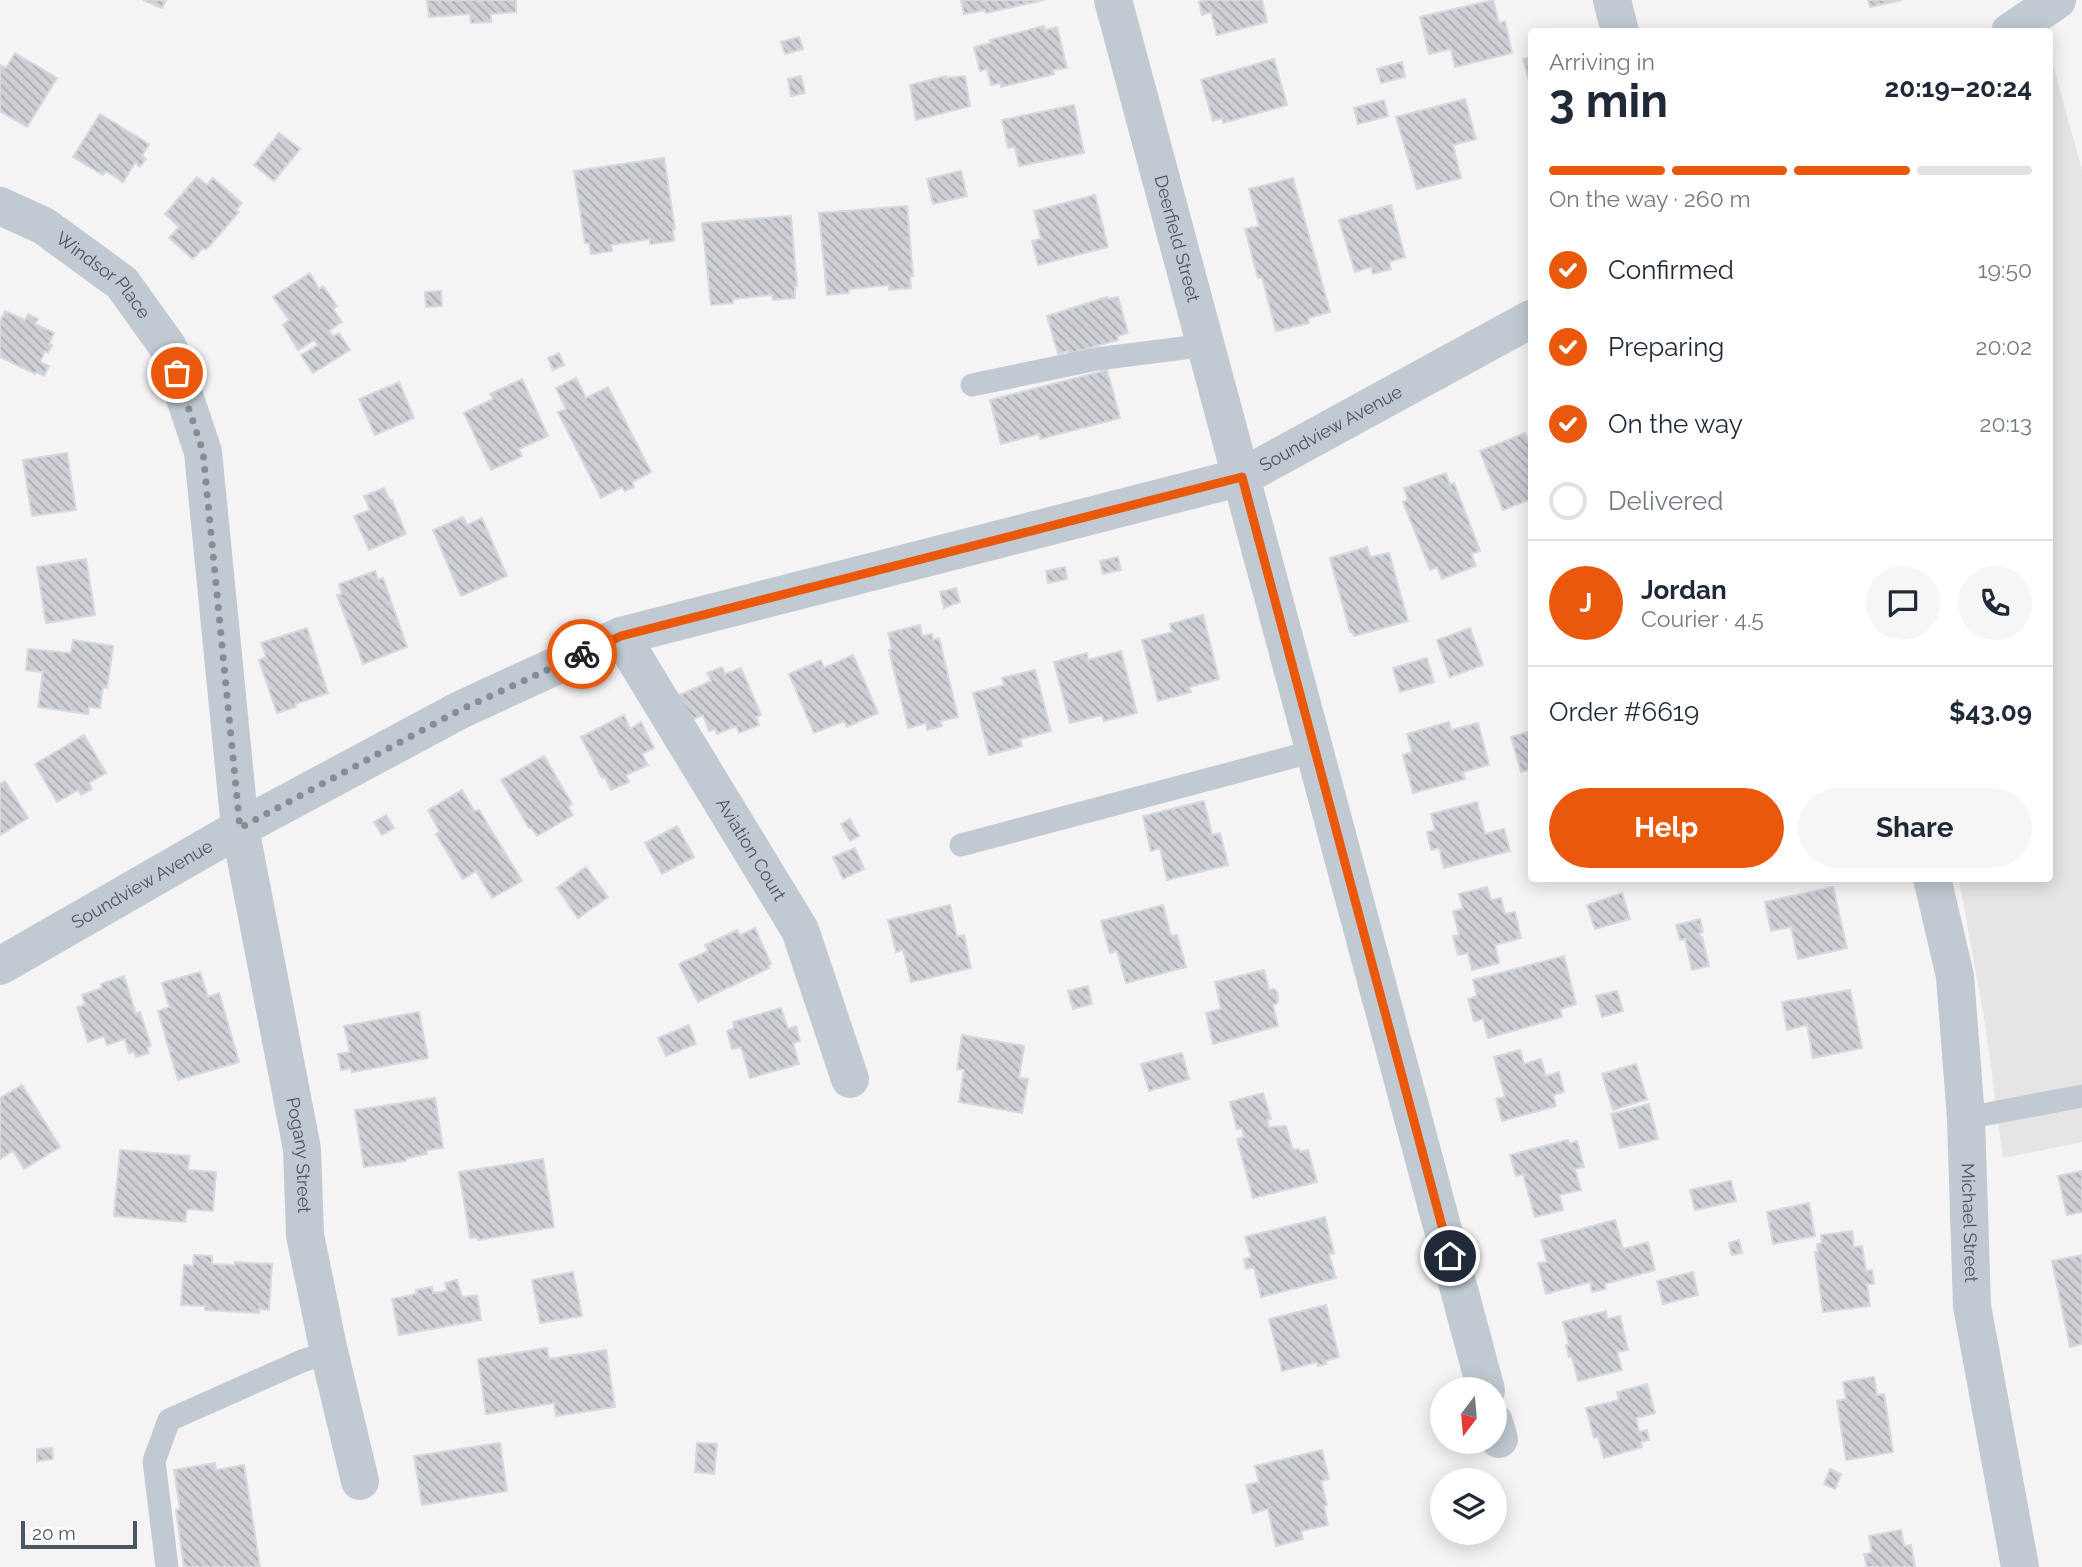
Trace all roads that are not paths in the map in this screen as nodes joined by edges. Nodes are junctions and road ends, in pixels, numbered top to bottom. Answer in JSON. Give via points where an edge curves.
{"nodes":[{"id":1,"x":1113,"y":0,"type":"edge"},
{"id":2,"x":1612,"y":0,"type":"edge"},
{"id":3,"x":2057,"y":0,"type":"edge"},
{"id":4,"x":1619,"y":28,"type":"edge"},
{"id":5,"x":2016,"y":28,"type":"edge"},
{"id":6,"x":0,"y":206,"type":"edge"},
{"id":7,"x":1528,"y":321,"type":"edge"},
{"id":8,"x":1207,"y":345,"type":"junction"},
{"id":9,"x":972,"y":385,"type":"dead end"},
{"id":10,"x":1242,"y":477,"type":"junction"},
{"id":11,"x":621,"y":636,"type":"junction"},
{"id":12,"x":1315,"y":751,"type":"junction"},
{"id":13,"x":240,"y":828,"type":"junction"},
{"id":14,"x":961,"y":845,"type":"dead end"},
{"id":15,"x":1933,"y":882,"type":"edge"},
{"id":16,"x":0,"y":966,"type":"edge"},
{"id":17,"x":850,"y":1079,"type":"dead end"},
{"id":18,"x":2082,"y":1096,"type":"edge"},
{"id":19,"x":1966,"y":1118,"type":"junction"},
{"id":20,"x":329,"y":1352,"type":"junction"},
{"id":21,"x":1483,"y":1377,"type":"edge"},
{"id":22,"x":360,"y":1481,"type":"dead end"},
{"id":23,"x":167,"y":1567,"type":"edge"},
{"id":24,"x":2020,"y":1567,"type":"edge"}],
"edges":[{"from":1,"to":8,"type":"street","name":"Deerfield Street"},
{"from":2,"to":4,"type":"street"},
{"from":3,"to":5,"type":"street"},
{"from":6,"to":13,"type":"street","name":"Windsor Place","via":[[44,226],[122,283],[168,347],[203,452]]},
{"from":7,"to":10,"type":"street","name":"Soundview Avenue"},
{"from":8,"to":9,"type":"lane","via":[[1097,359]]},
{"from":8,"to":10,"type":"street","name":"Deerfield Street"},
{"from":10,"to":11,"type":"street","name":"Soundview Avenue"},
{"from":10,"to":12,"type":"street","name":"Deerfield Street"},
{"from":11,"to":13,"type":"street","name":"Soundview Avenue","via":[[460,710]]},
{"from":11,"to":17,"type":"street","name":"Aviation Court","via":[[800,930]]},
{"from":12,"to":14,"type":"lane"},
{"from":12,"to":21,"type":"street","name":"Deerfield Street"},
{"from":13,"to":16,"type":"street","name":"Soundview Avenue"},
{"from":13,"to":20,"type":"street","name":"Pogany Street","via":[[302,1149],[305,1234]]},
{"from":15,"to":19,"type":"street","name":"Michael Street","via":[[1955,976]]},
{"from":18,"to":19,"type":"lane"},
{"from":19,"to":24,"type":"street","name":"Michael Street","via":[[1972,1306]]},
{"from":20,"to":22,"type":"street","name":"Pogany Street"},
{"from":20,"to":23,"type":"lane","via":[[169,1420],[153,1461]]}]}
